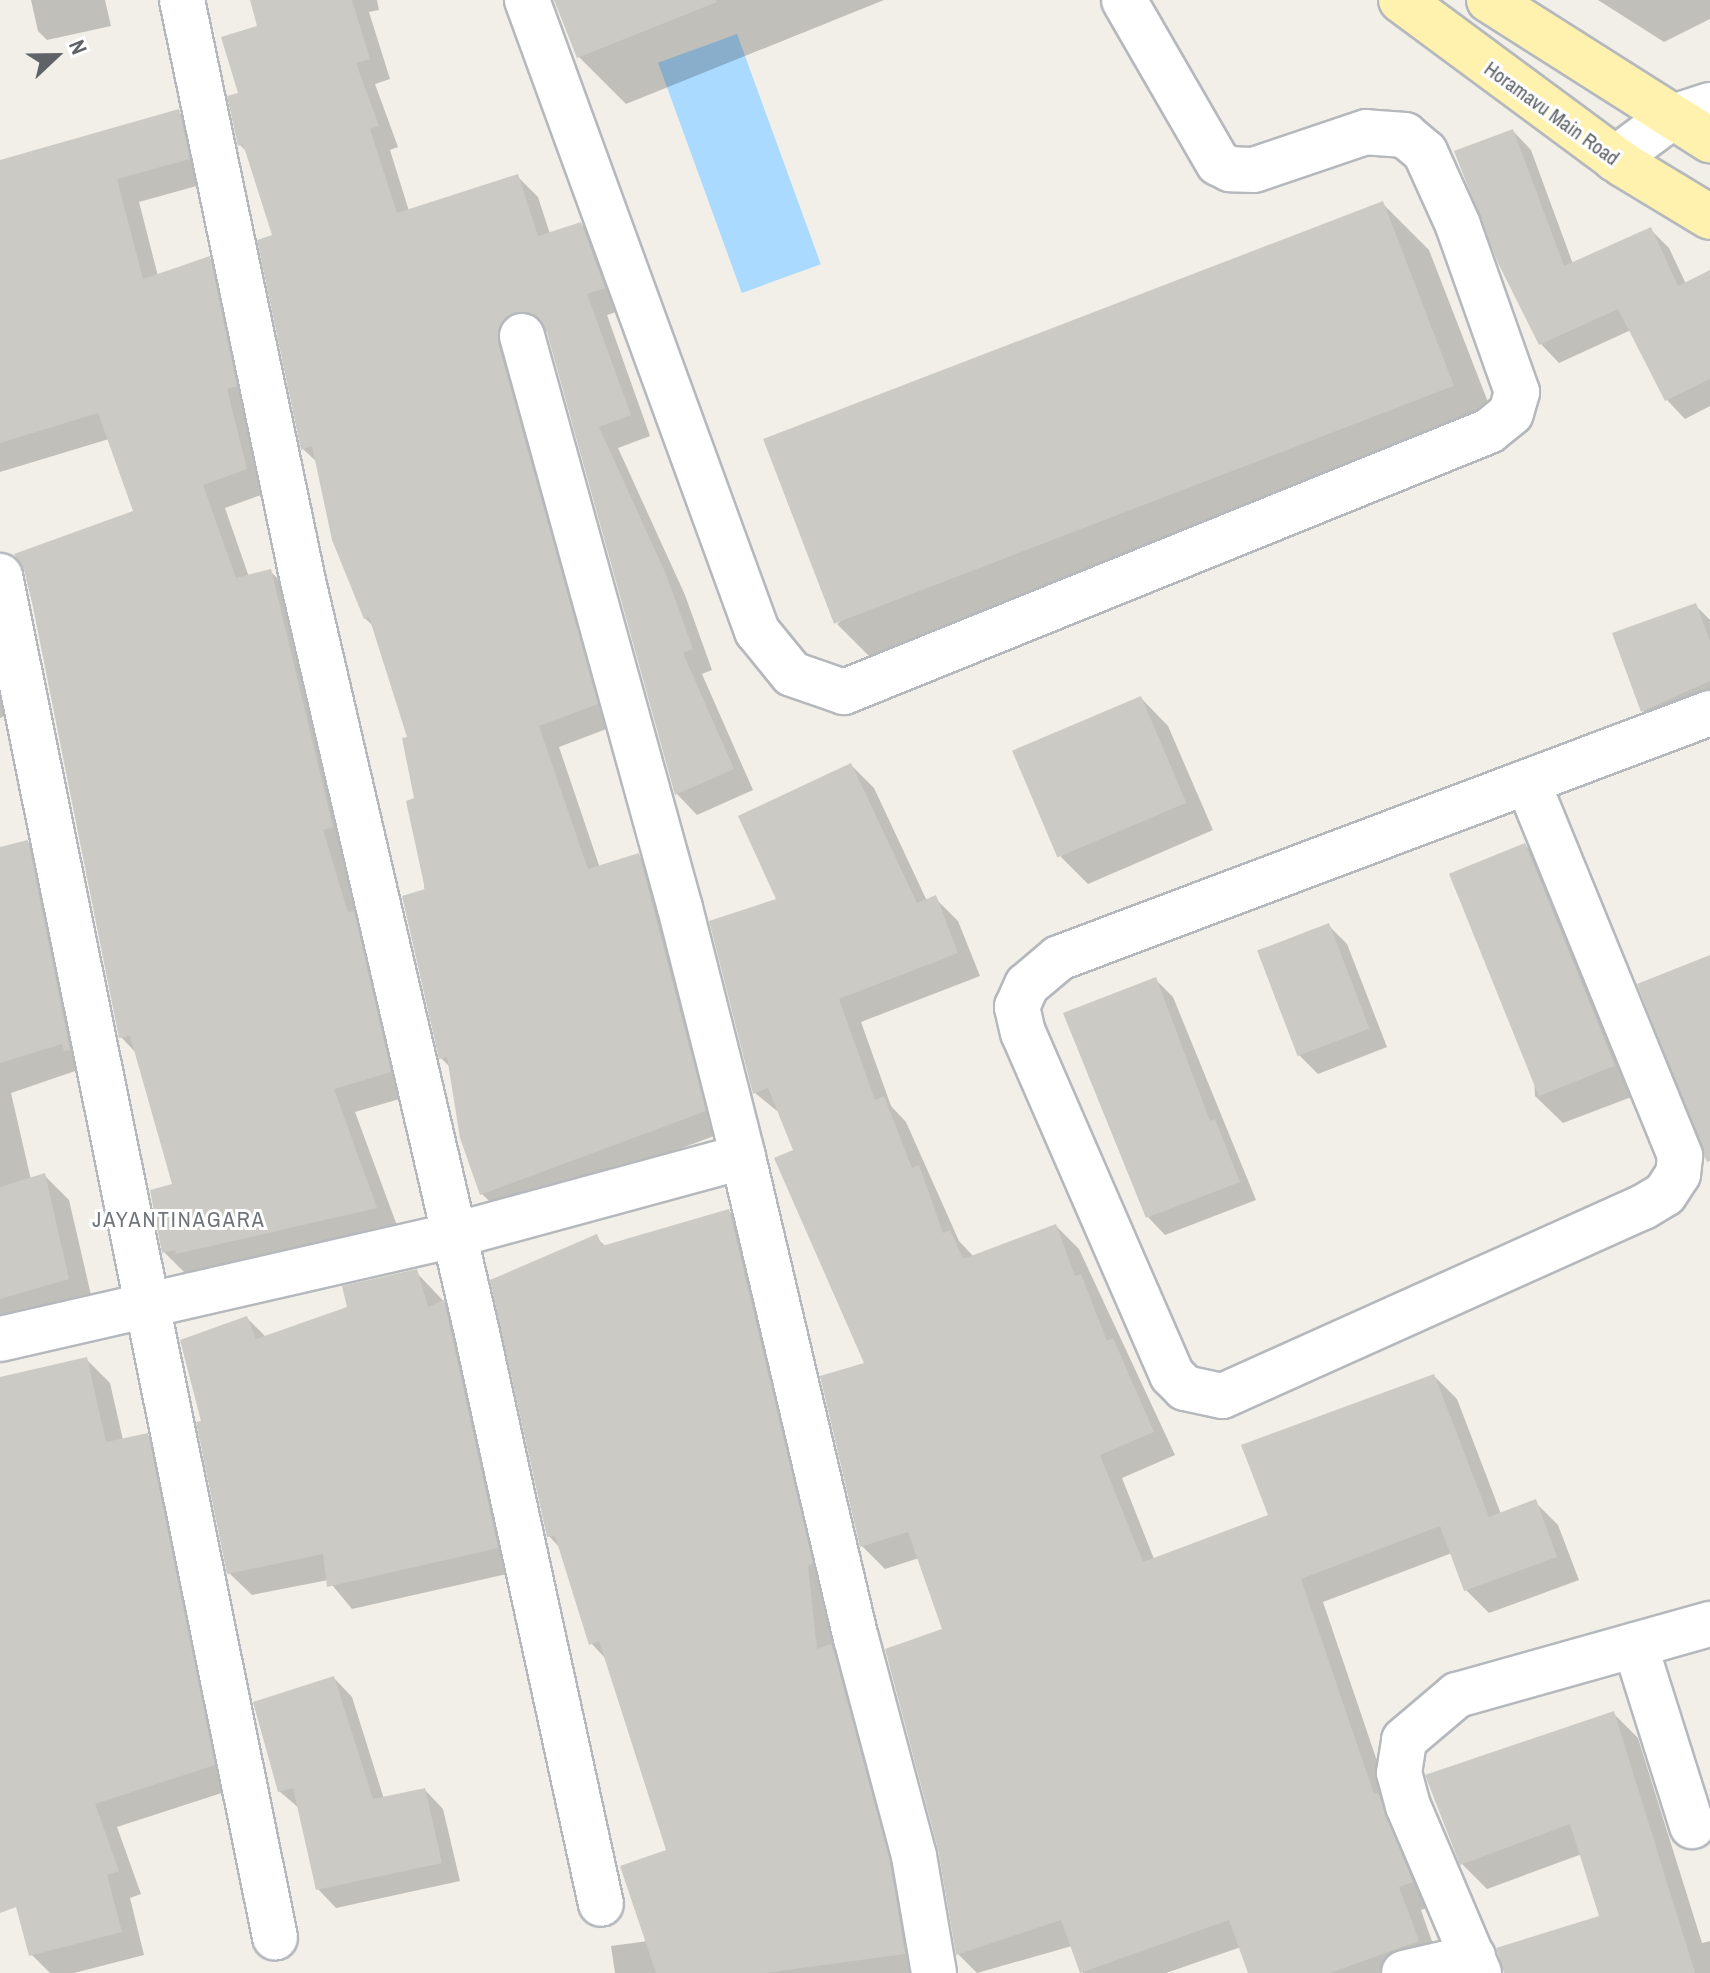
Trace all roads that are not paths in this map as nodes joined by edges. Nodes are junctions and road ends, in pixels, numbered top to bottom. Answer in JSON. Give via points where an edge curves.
{"nodes":[{"id":1,"x":182,"y":0,"type":"edge"},
{"id":2,"x":527,"y":0,"type":"edge"},
{"id":3,"x":1124,"y":0,"type":"edge"},
{"id":4,"x":1401,"y":0,"type":"edge"},
{"id":5,"x":1489,"y":0,"type":"edge"},
{"id":6,"x":1690,"y":111,"type":"edge"},
{"id":7,"x":1710,"y":140,"type":"edge"},
{"id":8,"x":1615,"y":159,"type":"junction"},
{"id":9,"x":1710,"y":217,"type":"edge"},
{"id":10,"x":522,"y":336,"type":"dead end"},
{"id":11,"x":0,"y":576,"type":"edge"},
{"id":12,"x":1710,"y":713,"type":"edge"},
{"id":13,"x":1528,"y":783,"type":"junction"},
{"id":14,"x":743,"y":1157,"type":"junction"},
{"id":15,"x":455,"y":1235,"type":"junction"},
{"id":16,"x":144,"y":1306,"type":"junction"},
{"id":17,"x":0,"y":1339,"type":"edge"},
{"id":18,"x":1710,"y":1624,"type":"edge"},
{"id":19,"x":1635,"y":1645,"type":"junction"},
{"id":20,"x":1692,"y":1826,"type":"dead end"},
{"id":21,"x":601,"y":1904,"type":"dead end"},
{"id":22,"x":275,"y":1938,"type":"dead end"},
{"id":23,"x":1476,"y":1965,"type":"edge"},
{"id":24,"x":934,"y":1973,"type":"edge"},
{"id":25,"x":1404,"y":1973,"type":"edge"}],
"edges":[{"from":1,"to":15,"type":"street","via":[[303,581]]},
{"from":2,"to":3,"type":"street","via":[[757,631],[792,674],[844,692],[1489,431],[1511,413],[1517,392],[1458,225],[1425,152],[1405,135],[1366,132],[1254,170],[1218,163]]},
{"from":4,"to":8,"type":"main road","name":"Horamavu Main Road"},
{"from":5,"to":6,"type":"main road"},
{"from":6,"to":7,"type":"main road"},
{"from":6,"to":8,"type":"street"},
{"from":8,"to":9,"type":"main road","name":"Horamavu Main Road"},
{"from":10,"to":14,"type":"street"},
{"from":11,"to":16,"type":"street"},
{"from":12,"to":13,"type":"street"},
{"from":13,"to":13,"type":"street","via":[[1680,1156],[1678,1174],[1665,1194],[1643,1207],[1222,1396],[1185,1388],[1172,1375],[1023,1033],[1017,1007],[1027,985],[1059,958]]},
{"from":14,"to":15,"type":"street"},
{"from":14,"to":24,"type":"street","via":[[856,1638],[914,1856]]},
{"from":15,"to":16,"type":"street"},
{"from":15,"to":21,"type":"street"},
{"from":16,"to":17,"type":"street"},
{"from":16,"to":22,"type":"street"},
{"from":18,"to":19,"type":"street"},
{"from":19,"to":20,"type":"street"},
{"from":19,"to":23,"type":"street","via":[[1457,1695],[1404,1740],[1399,1773],[1408,1806]]},
{"from":23,"to":25,"type":"street"}]}
